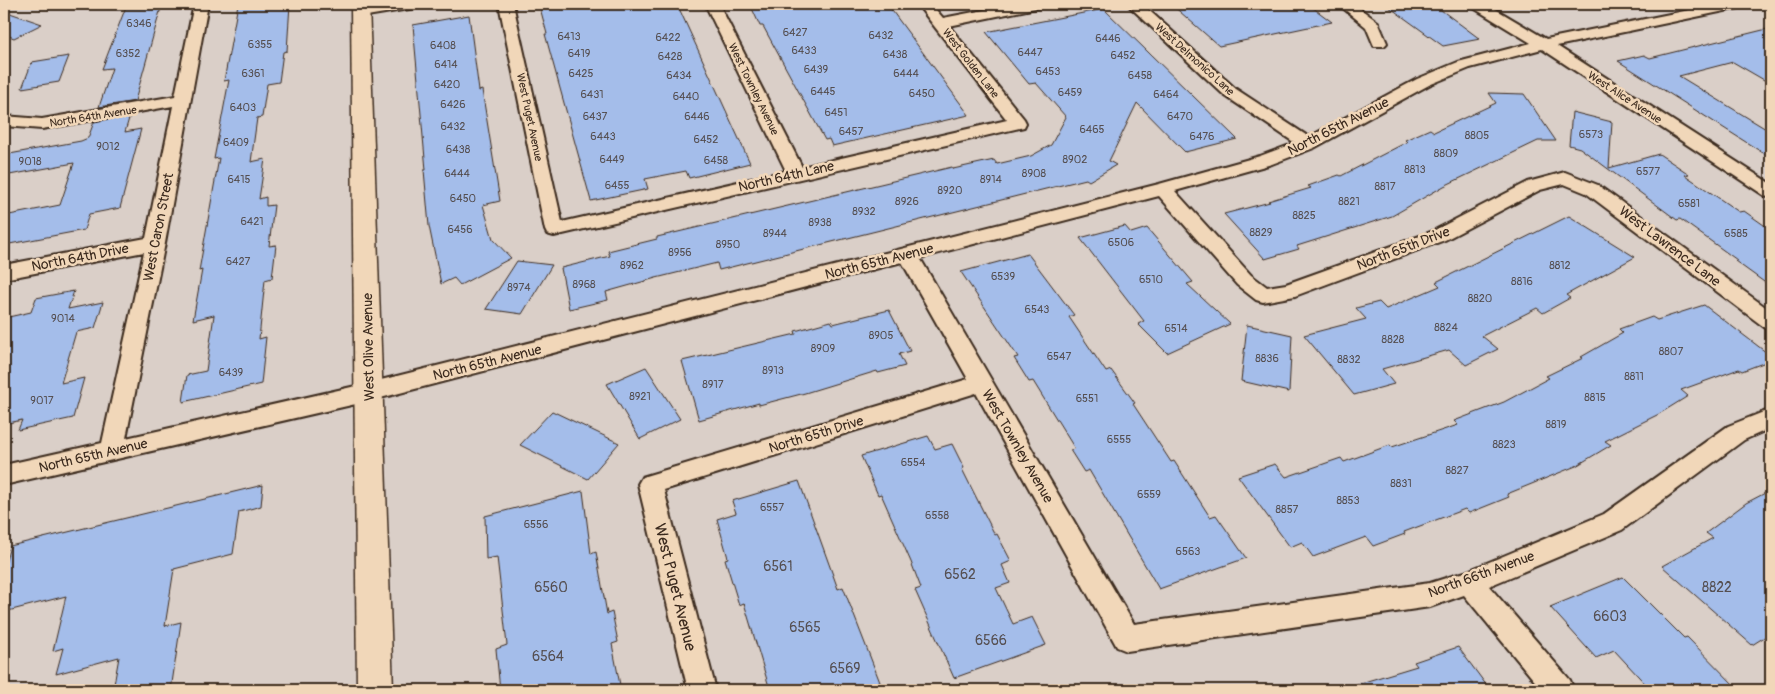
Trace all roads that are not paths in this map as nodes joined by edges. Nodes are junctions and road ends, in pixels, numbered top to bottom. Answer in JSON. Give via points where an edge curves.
{"nodes":[{"id":1,"x":202,"y":4,"type":"edge"},
{"id":2,"x":415,"y":4,"type":"edge"},
{"id":3,"x":506,"y":4,"type":"edge"},
{"id":4,"x":712,"y":4,"type":"edge"},
{"id":5,"x":924,"y":4,"type":"edge"},
{"id":6,"x":1036,"y":4,"type":"edge"},
{"id":7,"x":1134,"y":4,"type":"edge"},
{"id":8,"x":1345,"y":4,"type":"edge"},
{"id":9,"x":1477,"y":4,"type":"edge"},
{"id":10,"x":1738,"y":4,"type":"edge"},
{"id":11,"x":360,"y":8,"type":"edge"},
{"id":12,"x":939,"y":22,"type":"junction"},
{"id":13,"x":1379,"y":43,"type":"dead end"},
{"id":14,"x":1544,"y":44,"type":"junction"},
{"id":15,"x":182,"y":100,"type":"junction"},
{"id":16,"x":4,"y":121,"type":"edge"},
{"id":17,"x":1018,"y":123,"type":"joint"},
{"id":18,"x":1308,"y":144,"type":"junction"},
{"id":19,"x":797,"y":174,"type":"junction"},
{"id":20,"x":1565,"y":178,"type":"joint"},
{"id":21,"x":1163,"y":189,"type":"junction"},
{"id":22,"x":1771,"y":192,"type":"edge"},
{"id":23,"x":554,"y":230,"type":"joint"},
{"id":24,"x":155,"y":243,"type":"junction"},
{"id":25,"x":907,"y":254,"type":"junction"},
{"id":26,"x":4,"y":272,"type":"edge"},
{"id":27,"x":1771,"y":322,"type":"edge"},
{"id":28,"x":982,"y":383,"type":"junction"},
{"id":29,"x":369,"y":392,"type":"junction"},
{"id":30,"x":1771,"y":418,"type":"edge"},
{"id":31,"x":112,"y":450,"type":"junction"},
{"id":32,"x":4,"y":475,"type":"edge"},
{"id":33,"x":650,"y":484,"type":"joint"},
{"id":34,"x":1468,"y":582,"type":"junction"},
{"id":35,"x":1127,"y":638,"type":"joint"},
{"id":36,"x":375,"y":690,"type":"edge"},
{"id":37,"x":702,"y":690,"type":"edge"},
{"id":38,"x":1560,"y":690,"type":"edge"}],
"edges":[{"from":1,"to":15,"type":"street","name":"West Caron Street"},
{"from":2,"to":11,"type":"street"},
{"from":3,"to":23,"type":"street","name":"West Puget Avenue"},
{"from":4,"to":19,"type":"street","name":"West Townley Avenue"},
{"from":5,"to":12,"type":"street","name":"West Golden Lane"},
{"from":6,"to":12,"type":"street"},
{"from":7,"to":18,"type":"street","name":"West Delmonico Lane","via":[[1230,92]]},
{"from":8,"to":13,"type":"street","via":[[1373,25]]},
{"from":9,"to":14,"type":"street","name":"West Alice Avenue"},
{"from":10,"to":14,"type":"street","name":"North 65th Avenue"},
{"from":11,"to":29,"type":"main road","name":"West Olive Avenue"},
{"from":12,"to":17,"type":"street","name":"West Golden Lane"},
{"from":14,"to":18,"type":"street","name":"North 65th Avenue","via":[[1488,57],[1451,70],[1399,94]]},
{"from":14,"to":22,"type":"street","name":"West Alice Avenue"},
{"from":15,"to":16,"type":"street","name":"North 64th Avenue","via":[[42,124]]},
{"from":15,"to":24,"type":"street","name":"West Caron Street"},
{"from":17,"to":19,"type":"street","name":"North 64th Lane"},
{"from":18,"to":21,"type":"street","name":"North 65th Avenue","via":[[1266,160]]},
{"from":19,"to":23,"type":"street","name":"North 64th Lane"},
{"from":20,"to":21,"type":"street","name":"North 65th Drive","via":[[1534,186],[1438,236],[1288,291],[1263,295],[1244,280]]},
{"from":20,"to":27,"type":"street","name":"West Lawrence Lane","via":[[1592,189]]},
{"from":21,"to":25,"type":"street","name":"North 65th Avenue"},
{"from":24,"to":26,"type":"street","name":"North 64th Drive"},
{"from":24,"to":31,"type":"street","name":"West Caron Street"},
{"from":25,"to":28,"type":"street","name":"West Townley Avenue"},
{"from":25,"to":29,"type":"street","name":"North 65th Avenue"},
{"from":28,"to":33,"type":"street","name":"North 65th Drive"},
{"from":28,"to":35,"type":"street","name":"West Townley Avenue"},
{"from":29,"to":31,"type":"street","name":"North 65th Avenue"},
{"from":29,"to":36,"type":"main road","name":"West Olive Avenue"},
{"from":30,"to":34,"type":"street","name":"North 66th Avenue","via":[[1736,433],[1613,522]]},
{"from":31,"to":32,"type":"street","name":"North 65th Avenue"},
{"from":33,"to":37,"type":"street","name":"West Puget Avenue"},
{"from":34,"to":35,"type":"street","name":"North 66th Avenue","via":[[1430,595]]},
{"from":34,"to":38,"type":"street"}]}
